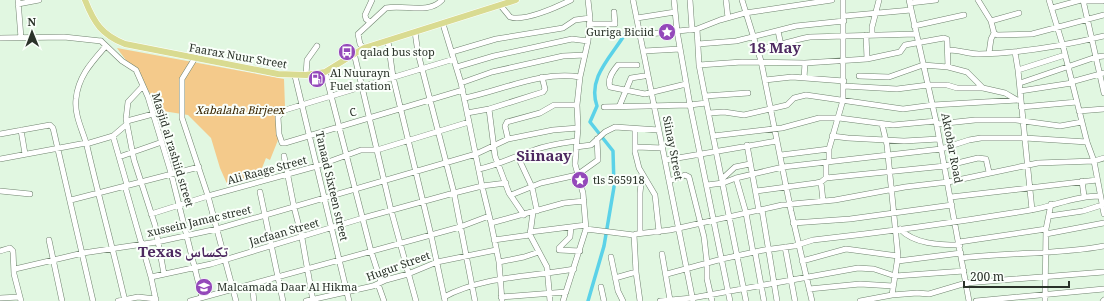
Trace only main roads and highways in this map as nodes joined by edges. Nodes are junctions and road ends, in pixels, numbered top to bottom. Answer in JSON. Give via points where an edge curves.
{"nodes":[{"id":1,"x":85,"y":0,"type":"edge"},
{"id":2,"x":514,"y":0,"type":"edge"}],
"edges":[{"from":1,"to":2,"type":"main road","name":"Faarax Nuur Street","via":[[100,28],[109,37],[125,44],[295,76],[325,72],[364,48]]}]}
